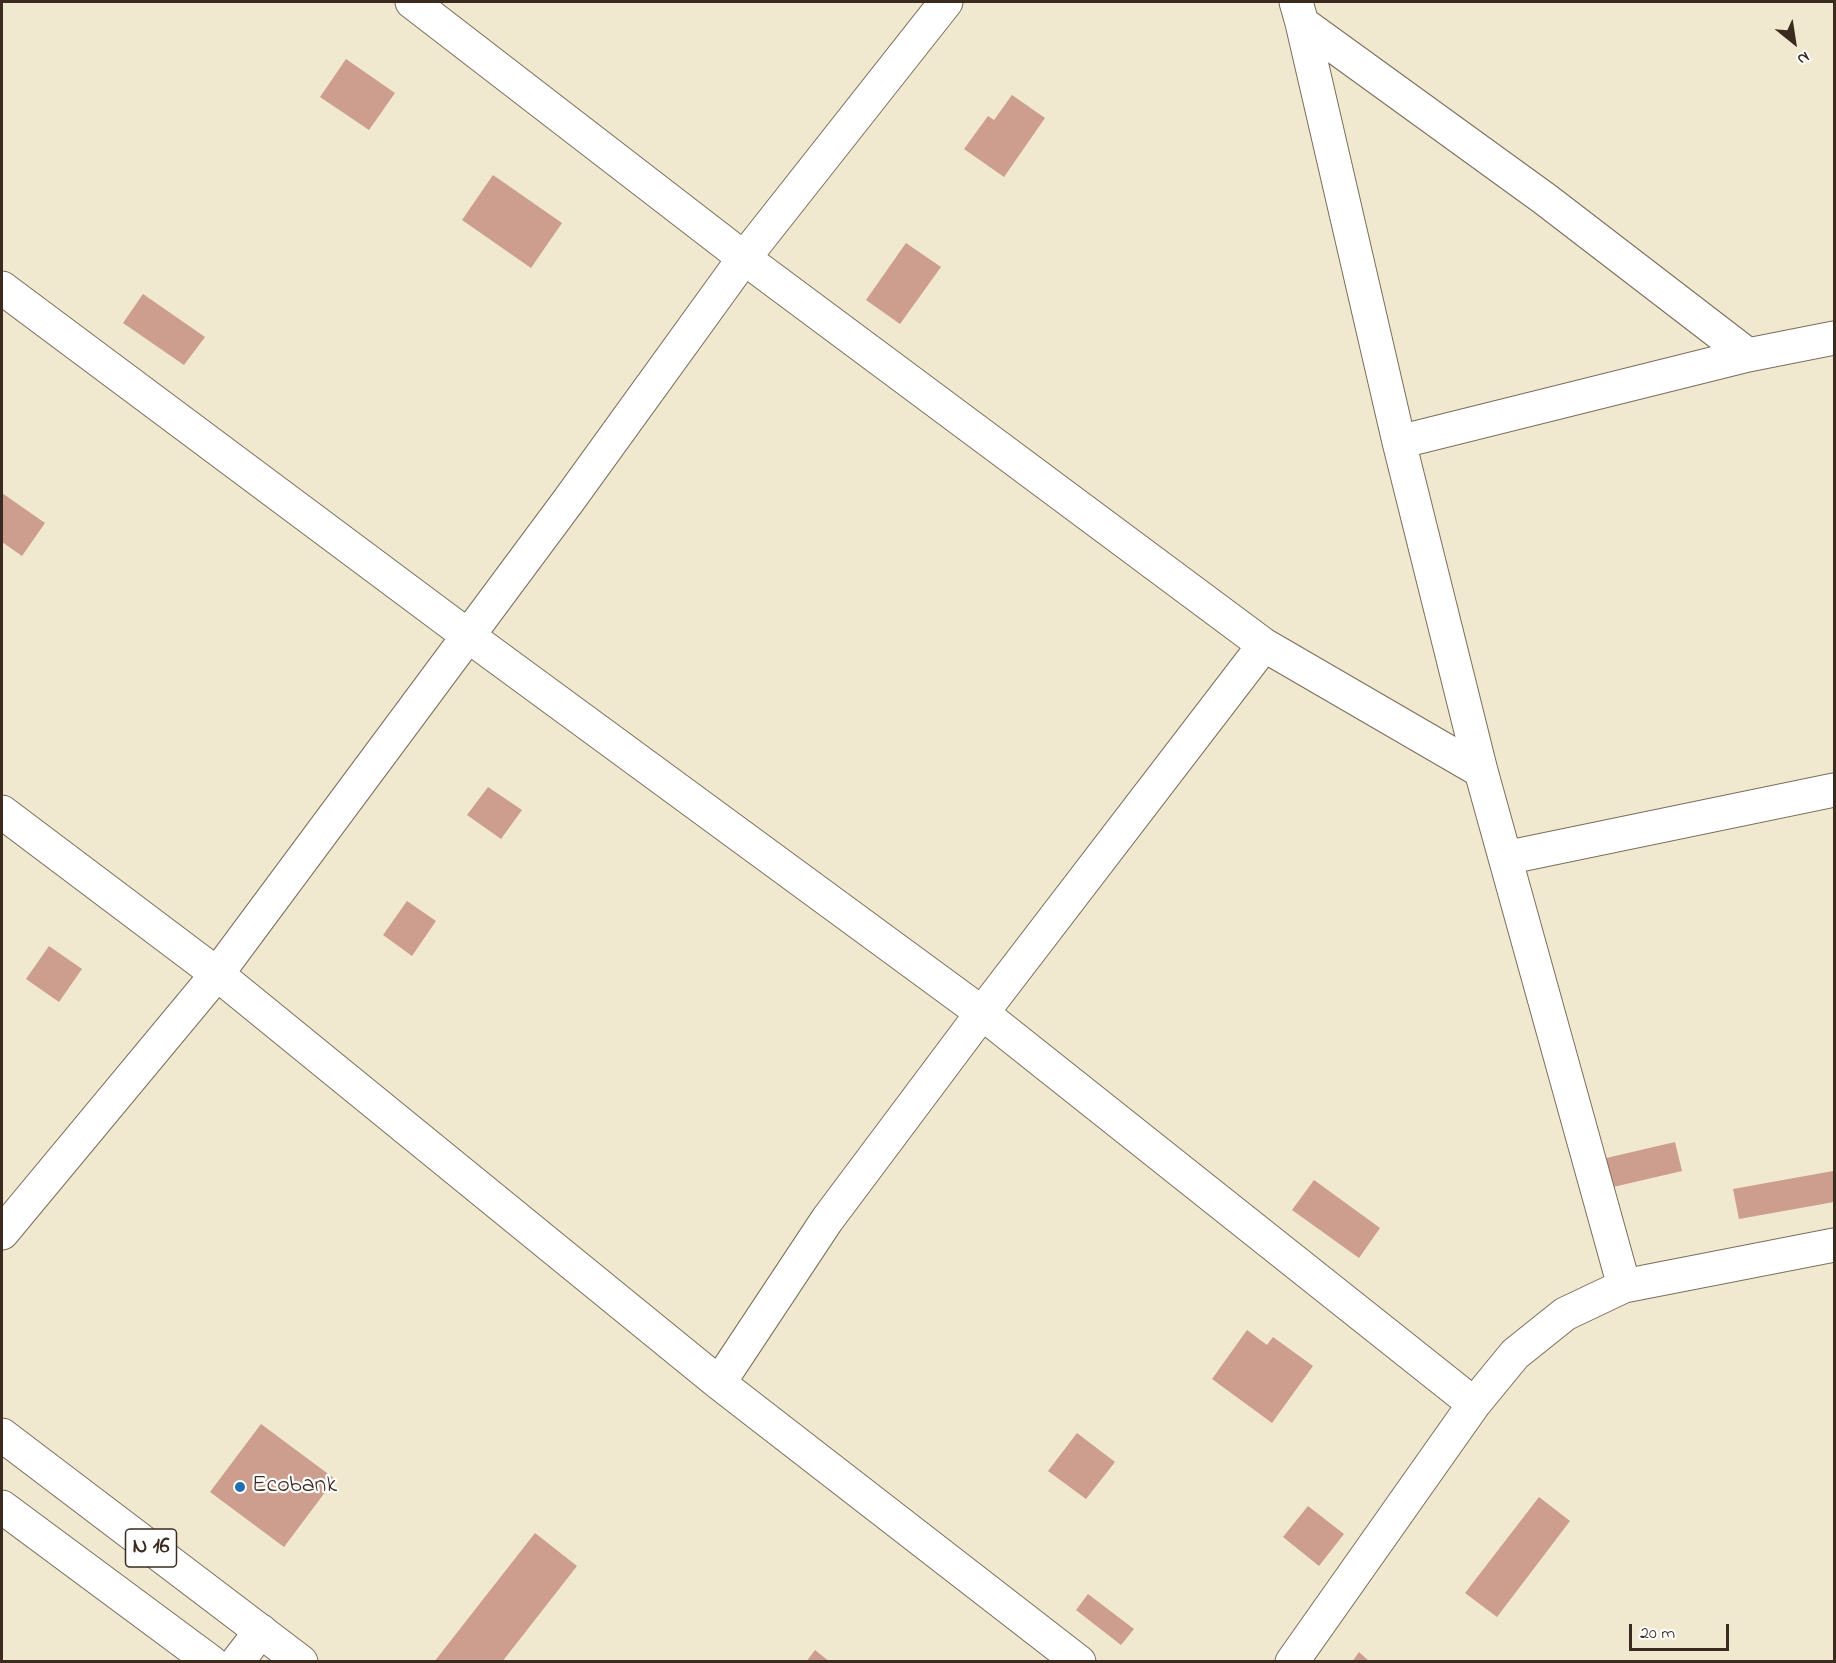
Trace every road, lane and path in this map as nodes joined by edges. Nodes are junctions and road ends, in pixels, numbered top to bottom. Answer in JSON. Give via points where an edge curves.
{"nodes":[{"id":1,"x":412,"y":2,"type":"edge"},
{"id":2,"x":946,"y":2,"type":"edge"},
{"id":3,"x":1299,"y":12,"type":"edge"},
{"id":4,"x":744,"y":258,"type":"junction"},
{"id":5,"x":2,"y":288,"type":"edge"},
{"id":6,"x":1834,"y":338,"type":"edge"},
{"id":7,"x":1748,"y":355,"type":"junction"},
{"id":8,"x":1399,"y":442,"type":"junction"},
{"id":9,"x":467,"y":635,"type":"junction"},
{"id":10,"x":1264,"y":645,"type":"junction"},
{"id":11,"x":1481,"y":771,"type":"junction"},
{"id":12,"x":1834,"y":790,"type":"edge"},
{"id":13,"x":2,"y":812,"type":"edge"},
{"id":14,"x":1505,"y":858,"type":"junction"},
{"id":15,"x":217,"y":974,"type":"junction"},
{"id":16,"x":982,"y":1013,"type":"junction"},
{"id":17,"x":2,"y":1233,"type":"edge"},
{"id":18,"x":1834,"y":1245,"type":"edge"},
{"id":19,"x":1624,"y":1286,"type":"junction"},
{"id":20,"x":719,"y":1383,"type":"junction"},
{"id":21,"x":1474,"y":1404,"type":"junction"},
{"id":22,"x":2,"y":1435,"type":"edge"},
{"id":23,"x":2,"y":1507,"type":"edge"},
{"id":24,"x":261,"y":1631,"type":"junction"},
{"id":25,"x":211,"y":1662,"type":"edge"},
{"id":26,"x":237,"y":1662,"type":"edge"},
{"id":27,"x":301,"y":1662,"type":"edge"},
{"id":28,"x":1079,"y":1662,"type":"edge"},
{"id":29,"x":1292,"y":1662,"type":"edge"}],
"edges":[{"from":1,"to":4,"type":"main road"},
{"from":2,"to":4,"type":"main road"},
{"from":3,"to":7,"type":"main road"},
{"from":3,"to":8,"type":"main road"},
{"from":4,"to":9,"type":"main road"},
{"from":4,"to":10,"type":"main road"},
{"from":5,"to":9,"type":"main road"},
{"from":6,"to":7,"type":"main road"},
{"from":7,"to":8,"type":"main road"},
{"from":8,"to":11,"type":"main road"},
{"from":9,"to":15,"type":"main road"},
{"from":9,"to":16,"type":"main road"},
{"from":10,"to":11,"type":"main road"},
{"from":10,"to":16,"type":"main road"},
{"from":11,"to":14,"type":"main road"},
{"from":12,"to":14,"type":"main road"},
{"from":13,"to":15,"type":"main road"},
{"from":14,"to":19,"type":"main road"},
{"from":15,"to":17,"type":"main road"},
{"from":15,"to":20,"type":"main road"},
{"from":16,"to":20,"type":"main road","via":[[827,1220]]},
{"from":16,"to":21,"type":"main road"},
{"from":18,"to":19,"type":"main road"},
{"from":19,"to":21,"type":"main road","via":[[1565,1314],[1515,1354]]},
{"from":20,"to":28,"type":"main road"},
{"from":21,"to":29,"type":"main road"},
{"from":22,"to":24,"type":"main road","number":"N 16"},
{"from":23,"to":25,"type":"main road","number":"N 16"},
{"from":24,"to":26,"type":"main road"},
{"from":24,"to":27,"type":"main road","number":"N 16"}]}
